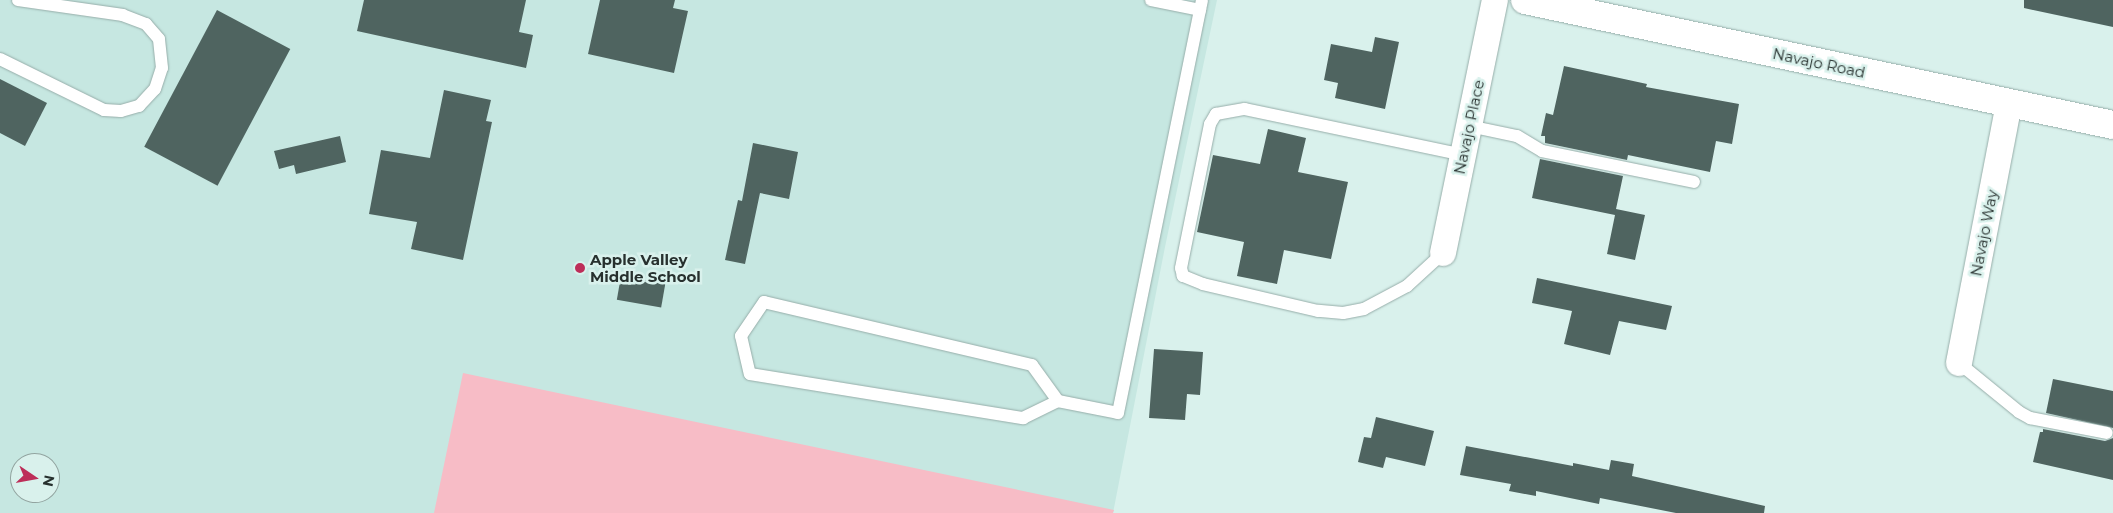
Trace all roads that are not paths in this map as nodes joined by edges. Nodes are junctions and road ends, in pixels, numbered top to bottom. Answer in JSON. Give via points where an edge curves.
{"nodes":[{"id":1,"x":18,"y":0,"type":"edge"},
{"id":2,"x":1151,"y":0,"type":"edge"},
{"id":3,"x":1495,"y":0,"type":"edge"},
{"id":4,"x":1525,"y":0,"type":"edge"},
{"id":5,"x":1201,"y":5,"type":"edge"},
{"id":6,"x":0,"y":59,"type":"edge"},
{"id":7,"x":2009,"y":104,"type":"junction"},
{"id":8,"x":2113,"y":125,"type":"edge"},
{"id":9,"x":1469,"y":126,"type":"junction"},
{"id":10,"x":1464,"y":155,"type":"junction"},
{"id":11,"x":1694,"y":182,"type":"dead end"},
{"id":12,"x":1443,"y":253,"type":"joint"},
{"id":13,"x":1959,"y":363,"type":"joint"},
{"id":14,"x":1058,"y":401,"type":"junction"},
{"id":15,"x":2107,"y":433,"type":"dead end"}],
"edges":[{"from":1,"to":6,"type":"lane","via":[[123,15],[146,24],[158,39],[162,68],[150,95],[139,106],[121,111],[104,110]]},
{"from":2,"to":5,"type":"lane"},
{"from":3,"to":9,"type":"street","name":"Navajo Place"},
{"from":4,"to":7,"type":"main road","name":"Navajo Road"},
{"from":5,"to":14,"type":"lane","via":[[1118,412]]},
{"from":7,"to":8,"type":"main road","name":"Navajo Road"},
{"from":7,"to":13,"type":"street","name":"Navajo Way"},
{"from":9,"to":10,"type":"street","name":"Navajo Place"},
{"from":9,"to":11,"type":"lane","via":[[1517,136],[1542,151]]},
{"from":10,"to":12,"type":"street","name":"Navajo Place"},
{"from":10,"to":12,"type":"lane","via":[[1245,109],[1216,114],[1210,124],[1181,268],[1183,276],[1204,284],[1343,314],[1364,309],[1406,286]]},
{"from":13,"to":15,"type":"lane","via":[[2030,418]]},
{"from":14,"to":14,"type":"lane","via":[[1032,366],[764,302],[742,336],[750,374],[1023,418]]}]}
